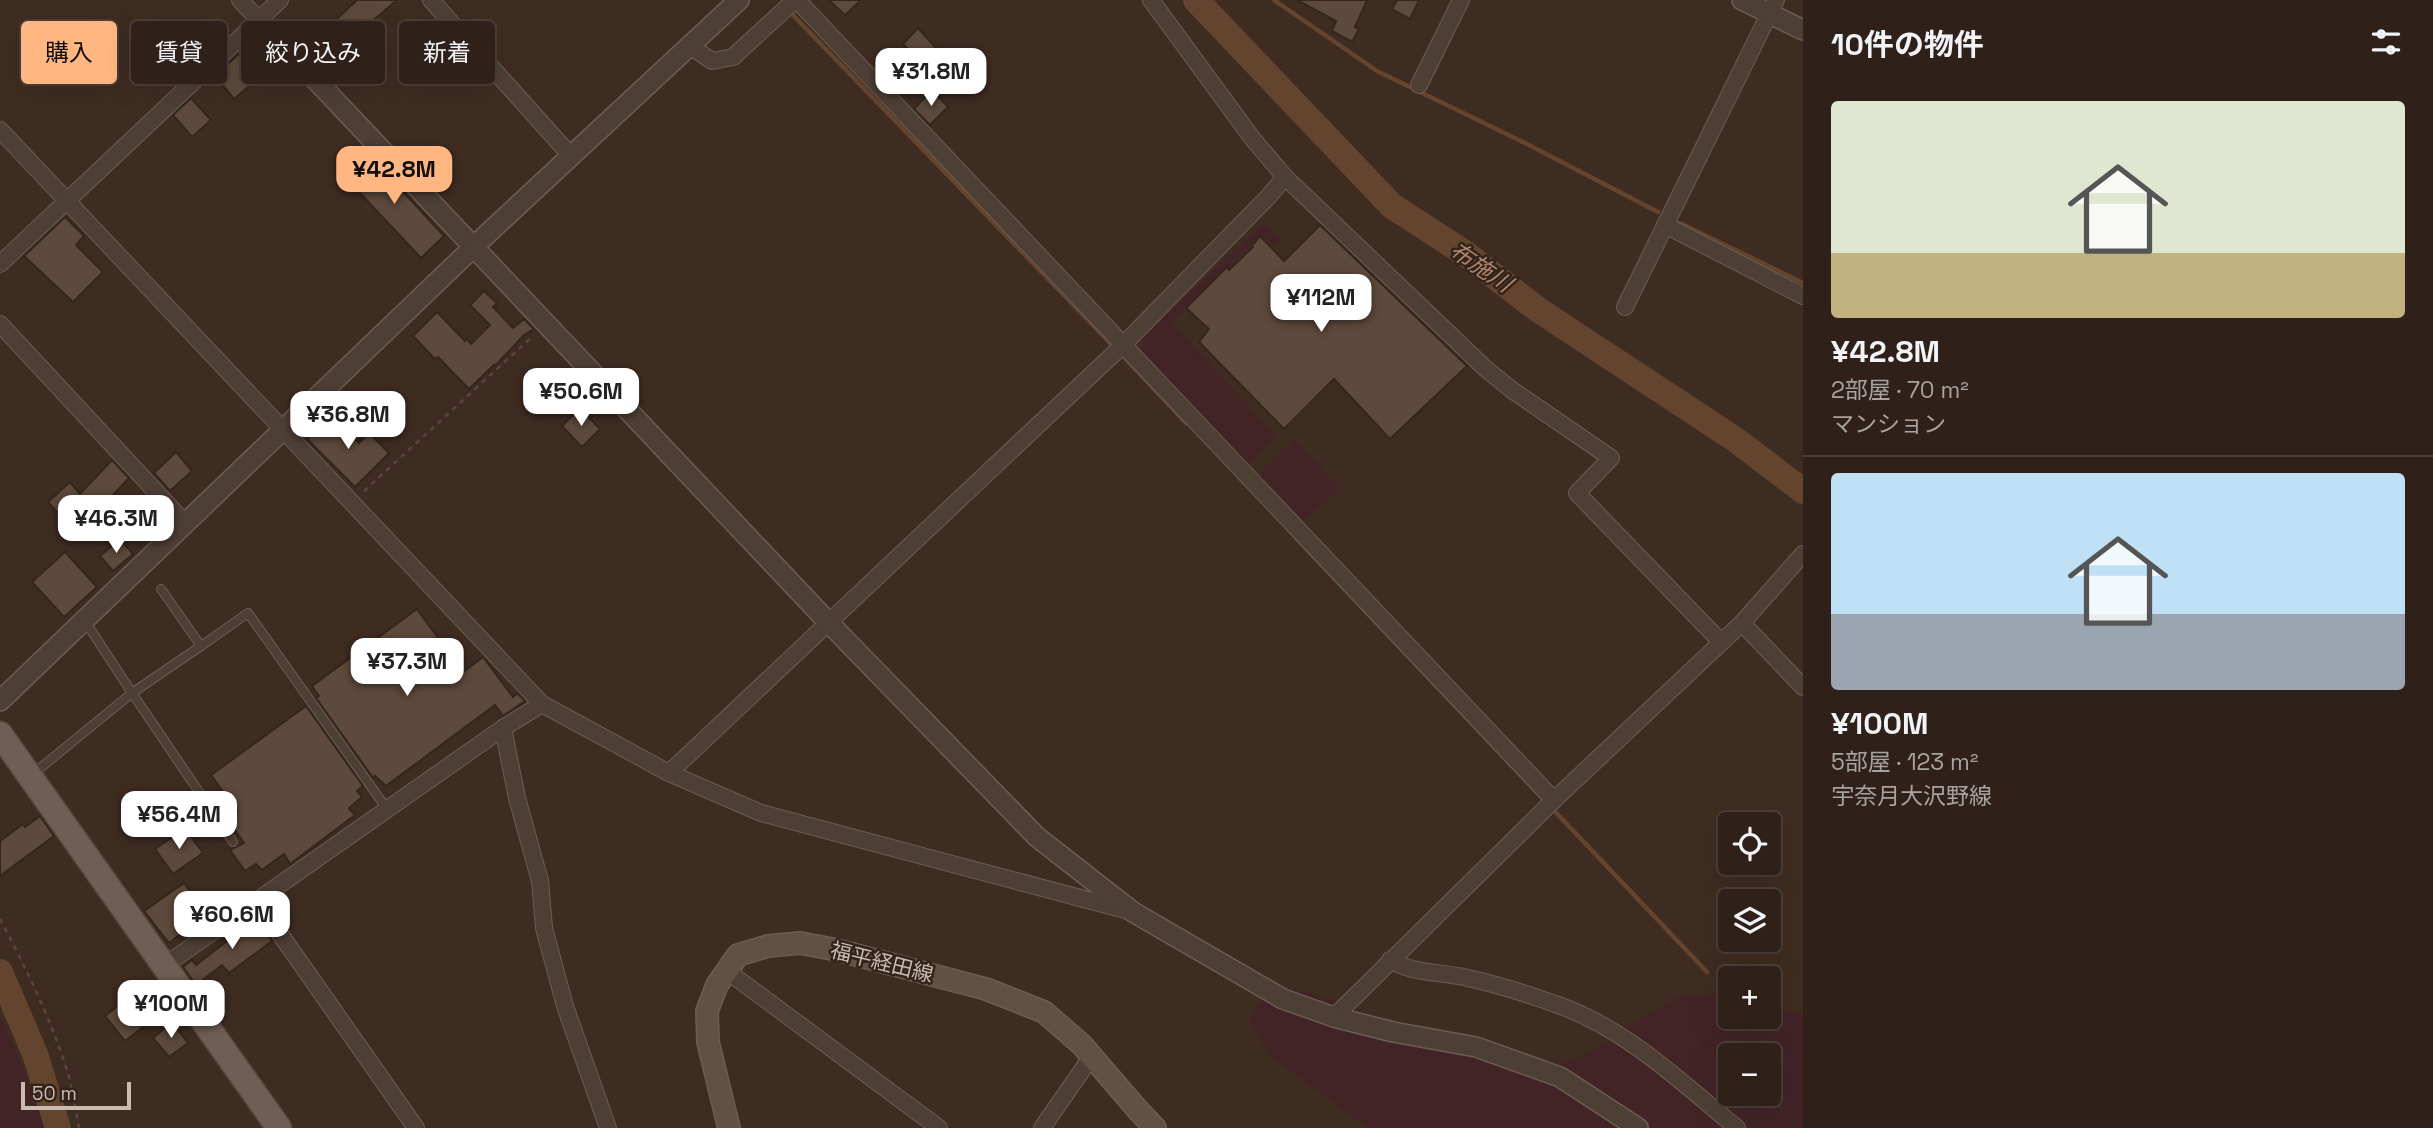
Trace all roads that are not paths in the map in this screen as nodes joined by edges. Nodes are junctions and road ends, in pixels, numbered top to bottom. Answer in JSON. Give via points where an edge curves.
{"nodes":[{"id":1,"x":240,"y":0,"type":"edge"},
{"id":2,"x":279,"y":0,"type":"edge"},
{"id":3,"x":430,"y":0,"type":"edge"},
{"id":4,"x":739,"y":0,"type":"edge"},
{"id":5,"x":796,"y":0,"type":"edge"},
{"id":6,"x":1151,"y":0,"type":"edge"},
{"id":7,"x":1461,"y":0,"type":"edge"},
{"id":8,"x":1742,"y":0,"type":"edge"},
{"id":9,"x":1773,"y":7,"type":"edge"},
{"id":10,"x":259,"y":20,"type":"junction"},
{"id":11,"x":1803,"y":30,"type":"edge"},
{"id":12,"x":690,"y":46,"type":"junction"},
{"id":13,"x":1419,"y":85,"type":"dead end"},
{"id":14,"x":0,"y":130,"type":"edge"},
{"id":15,"x":571,"y":156,"type":"junction"},
{"id":16,"x":1285,"y":177,"type":"junction"},
{"id":17,"x":67,"y":200,"type":"junction"},
{"id":18,"x":1665,"y":225,"type":"junction"},
{"id":19,"x":474,"y":246,"type":"junction"},
{"id":20,"x":0,"y":264,"type":"edge"},
{"id":21,"x":1803,"y":296,"type":"edge"},
{"id":22,"x":1625,"y":306,"type":"dead end"},
{"id":23,"x":0,"y":324,"type":"edge"},
{"id":24,"x":1123,"y":345,"type":"junction"},
{"id":25,"x":282,"y":431,"type":"junction"},
{"id":26,"x":185,"y":523,"type":"junction"},
{"id":27,"x":1803,"y":554,"type":"edge"},
{"id":28,"x":161,"y":589,"type":"dead end"},
{"id":29,"x":85,"y":621,"type":"junction"},
{"id":30,"x":830,"y":623,"type":"junction"},
{"id":31,"x":1742,"y":623,"type":"junction"},
{"id":32,"x":1721,"y":642,"type":"junction"},
{"id":33,"x":201,"y":646,"type":"junction"},
{"id":34,"x":1803,"y":687,"type":"edge"},
{"id":35,"x":132,"y":693,"type":"junction"},
{"id":36,"x":0,"y":701,"type":"edge"},
{"id":37,"x":541,"y":704,"type":"junction"},
{"id":38,"x":503,"y":728,"type":"junction"},
{"id":39,"x":0,"y":734,"type":"edge"},
{"id":40,"x":669,"y":773,"type":"junction"},
{"id":41,"x":30,"y":777,"type":"junction"},
{"id":42,"x":1554,"y":800,"type":"junction"},
{"id":43,"x":387,"y":809,"type":"junction"},
{"id":44,"x":233,"y":842,"type":"dead end"},
{"id":45,"x":257,"y":901,"type":"junction"},
{"id":46,"x":1133,"y":912,"type":"junction"},
{"id":47,"x":1390,"y":960,"type":"junction"},
{"id":48,"x":164,"y":966,"type":"junction"},
{"id":49,"x":727,"y":971,"type":"junction"},
{"id":50,"x":1334,"y":1017,"type":"junction"},
{"id":51,"x":1092,"y":1056,"type":"junction"},
{"id":52,"x":279,"y":1128,"type":"edge"},
{"id":53,"x":416,"y":1128,"type":"edge"},
{"id":54,"x":608,"y":1128,"type":"edge"},
{"id":55,"x":729,"y":1128,"type":"edge"},
{"id":56,"x":939,"y":1128,"type":"edge"},
{"id":57,"x":1042,"y":1128,"type":"edge"},
{"id":58,"x":1155,"y":1128,"type":"edge"},
{"id":59,"x":1638,"y":1128,"type":"edge"},
{"id":60,"x":1737,"y":1128,"type":"edge"}],
"edges":[{"from":1,"to":10,"type":"street"},
{"from":2,"to":10,"type":"street"},
{"from":3,"to":15,"type":"street"},
{"from":4,"to":12,"type":"street"},
{"from":5,"to":12,"type":"street","via":[[733,57],[712,61]]},
{"from":5,"to":24,"type":"street"},
{"from":6,"to":16,"type":"street"},
{"from":7,"to":13,"type":"street"},
{"from":8,"to":9,"type":"street"},
{"from":9,"to":11,"type":"street"},
{"from":9,"to":18,"type":"street"},
{"from":10,"to":17,"type":"street"},
{"from":10,"to":19,"type":"street"},
{"from":12,"to":15,"type":"street"},
{"from":14,"to":17,"type":"street"},
{"from":15,"to":19,"type":"street"},
{"from":16,"to":24,"type":"street"},
{"from":16,"to":32,"type":"street","via":[[1486,369],[1611,458],[1577,493]]},
{"from":17,"to":20,"type":"street"},
{"from":17,"to":25,"type":"street"},
{"from":18,"to":21,"type":"street"},
{"from":18,"to":22,"type":"street"},
{"from":19,"to":25,"type":"street"},
{"from":19,"to":30,"type":"street"},
{"from":23,"to":26,"type":"street"},
{"from":24,"to":30,"type":"street"},
{"from":24,"to":42,"type":"street"},
{"from":25,"to":26,"type":"street"},
{"from":25,"to":37,"type":"street"},
{"from":26,"to":29,"type":"street"},
{"from":27,"to":31,"type":"street"},
{"from":28,"to":33,"type":"lane"},
{"from":29,"to":35,"type":"lane"},
{"from":29,"to":36,"type":"street"},
{"from":30,"to":40,"type":"street"},
{"from":30,"to":46,"type":"street","via":[[1037,837]]},
{"from":31,"to":32,"type":"street"},
{"from":31,"to":34,"type":"street"},
{"from":32,"to":42,"type":"street"},
{"from":33,"to":35,"type":"lane"},
{"from":33,"to":43,"type":"lane","via":[[248,613]]},
{"from":35,"to":41,"type":"lane"},
{"from":35,"to":44,"type":"lane"},
{"from":37,"to":38,"type":"street"},
{"from":37,"to":40,"type":"street"},
{"from":38,"to":43,"type":"street"},
{"from":38,"to":54,"type":"street","via":[[565,1006]]},
{"from":39,"to":41,"type":"main road"},
{"from":40,"to":46,"type":"street","via":[[761,813]]},
{"from":41,"to":48,"type":"main road"},
{"from":42,"to":47,"type":"street"},
{"from":43,"to":45,"type":"street"},
{"from":45,"to":48,"type":"street"},
{"from":45,"to":53,"type":"street"},
{"from":46,"to":50,"type":"street","via":[[1283,999]]},
{"from":47,"to":50,"type":"street"},
{"from":47,"to":60,"type":"street","via":[[1407,969],[1468,978],[1550,1003],[1607,1028]]},
{"from":48,"to":52,"type":"main road"},
{"from":49,"to":51,"type":"main road","name":"福平経田線","via":[[738,955],[768,946],[800,943],[837,950],[986,989],[1044,1012]]},
{"from":49,"to":55,"type":"main road","name":"福平経田線","via":[[707,1011],[708,1042]]},
{"from":49,"to":56,"type":"street"},
{"from":50,"to":59,"type":"street","via":[[1476,1046],[1548,1072]]},
{"from":51,"to":57,"type":"street"},
{"from":51,"to":58,"type":"main road","name":"福平経田線"}]}
